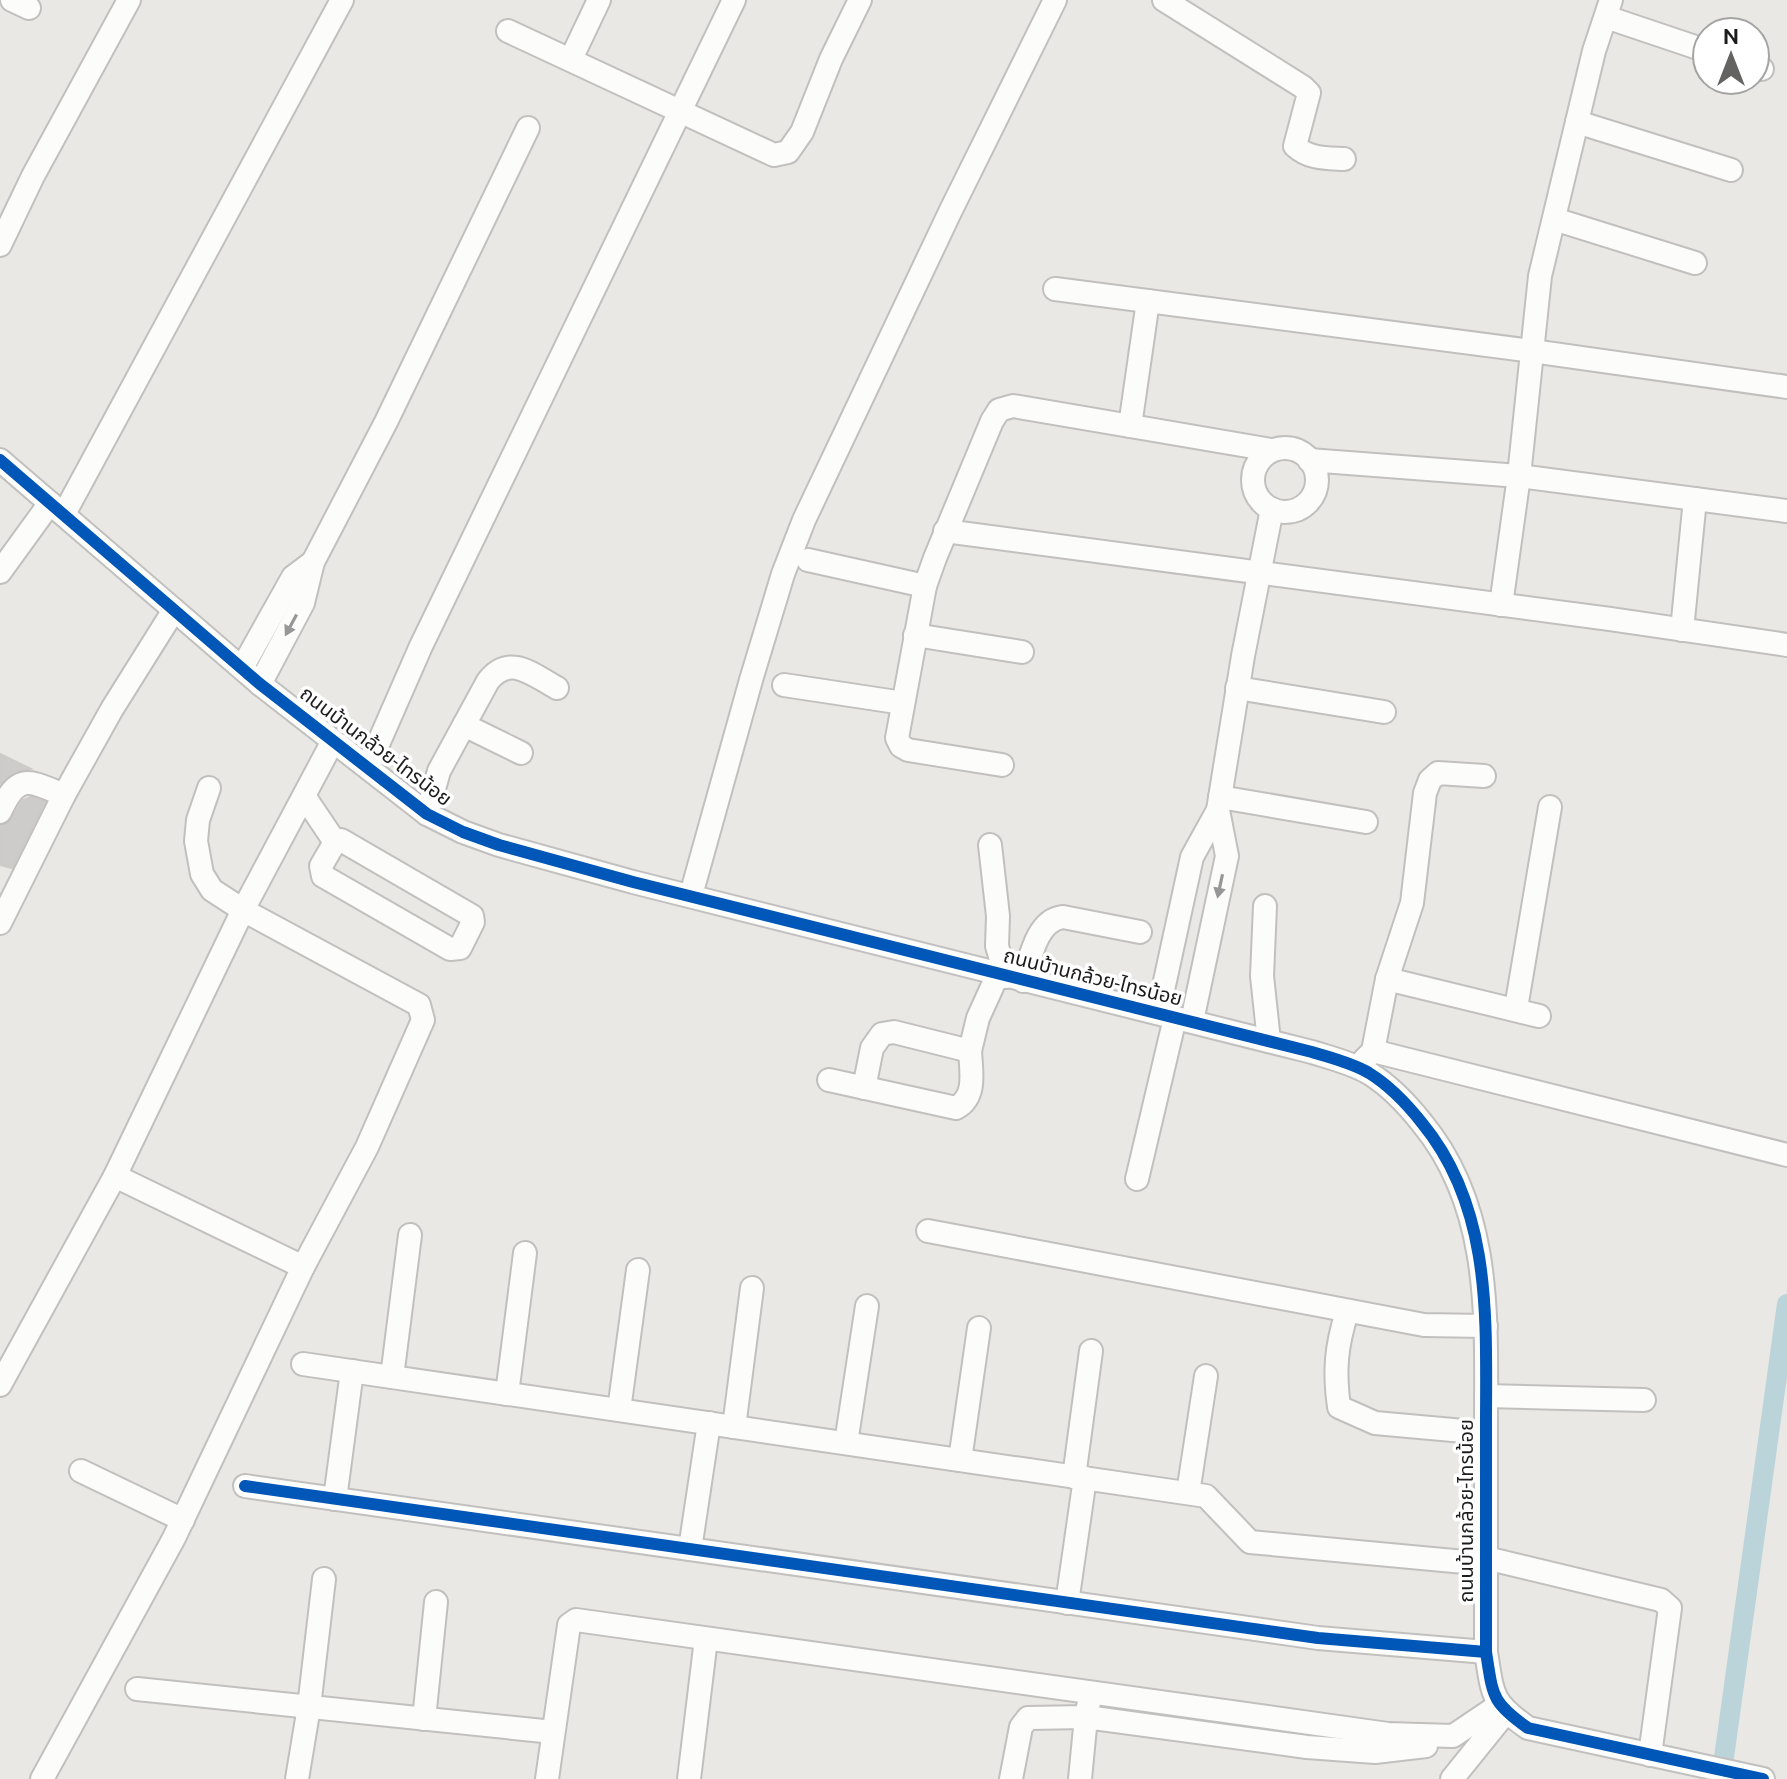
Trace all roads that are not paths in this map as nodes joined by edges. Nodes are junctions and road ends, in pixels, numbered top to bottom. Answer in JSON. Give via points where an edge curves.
{"nodes":[{"id":1,"x":129,"y":0,"type":"edge"},
{"id":2,"x":342,"y":0,"type":"edge"},
{"id":3,"x":599,"y":0,"type":"edge"},
{"id":4,"x":734,"y":0,"type":"edge"},
{"id":5,"x":860,"y":0,"type":"edge"},
{"id":6,"x":1055,"y":0,"type":"edge"},
{"id":7,"x":1164,"y":0,"type":"edge"},
{"id":8,"x":1609,"y":8,"type":"edge"},
{"id":9,"x":508,"y":31,"type":"dead end"},
{"id":10,"x":1691,"y":44,"type":"edge"},
{"id":11,"x":571,"y":59,"type":"junction"},
{"id":12,"x":681,"y":110,"type":"junction"},
{"id":13,"x":1577,"y":122,"type":"junction"},
{"id":14,"x":528,"y":128,"type":"dead end"},
{"id":15,"x":1344,"y":159,"type":"dead end"},
{"id":16,"x":1731,"y":170,"type":"dead end"},
{"id":17,"x":1554,"y":219,"type":"junction"},
{"id":18,"x":0,"y":245,"type":"edge"},
{"id":19,"x":1695,"y":263,"type":"dead end"},
{"id":20,"x":1055,"y":289,"type":"dead end"},
{"id":21,"x":1148,"y":301,"type":"junction"},
{"id":22,"x":1532,"y":351,"type":"junction"},
{"id":23,"x":1787,"y":387,"type":"edge"},
{"id":24,"x":1130,"y":426,"type":"junction"},
{"id":25,"x":1271,"y":450,"type":"junction"},
{"id":26,"x":0,"y":460,"type":"edge"},
{"id":27,"x":1309,"y":460,"type":"junction"},
{"id":28,"x":1519,"y":476,"type":"junction"},
{"id":29,"x":1695,"y":499,"type":"junction"},
{"id":30,"x":57,"y":509,"type":"junction"},
{"id":31,"x":1272,"y":509,"type":"junction"},
{"id":32,"x":1787,"y":511,"type":"edge"},
{"id":33,"x":945,"y":531,"type":"junction"},
{"id":34,"x":808,"y":560,"type":"dead end"},
{"id":35,"x":3,"y":562,"type":"edge"},
{"id":36,"x":313,"y":562,"type":"junction"},
{"id":37,"x":1259,"y":574,"type":"junction"},
{"id":38,"x":925,"y":586,"type":"junction"},
{"id":39,"x":1501,"y":605,"type":"junction"},
{"id":40,"x":174,"y":610,"type":"junction"},
{"id":41,"x":1682,"y":630,"type":"junction"},
{"id":42,"x":915,"y":635,"type":"junction"},
{"id":43,"x":1787,"y":645,"type":"edge"},
{"id":44,"x":1022,"y":652,"type":"dead end"},
{"id":45,"x":242,"y":668,"type":"junction"},
{"id":46,"x":260,"y":684,"type":"junction"},
{"id":47,"x":784,"y":685,"type":"dead end"},
{"id":48,"x":557,"y":688,"type":"dead end"},
{"id":49,"x":1237,"y":688,"type":"junction"},
{"id":50,"x":903,"y":703,"type":"junction"},
{"id":51,"x":1384,"y":712,"type":"dead end"},
{"id":52,"x":464,"y":725,"type":"junction"},
{"id":53,"x":333,"y":741,"type":"junction"},
{"id":54,"x":521,"y":753,"type":"dead end"},
{"id":55,"x":1002,"y":765,"type":"dead end"},
{"id":56,"x":368,"y":767,"type":"junction"},
{"id":57,"x":1484,"y":776,"type":"dead end"},
{"id":58,"x":209,"y":788,"type":"dead end"},
{"id":59,"x":64,"y":795,"type":"junction"},
{"id":60,"x":304,"y":796,"type":"junction"},
{"id":61,"x":1219,"y":804,"type":"junction"},
{"id":62,"x":1550,"y":807,"type":"dead end"},
{"id":63,"x":0,"y":812,"type":"edge"},
{"id":64,"x":427,"y":814,"type":"junction"},
{"id":65,"x":1366,"y":822,"type":"dead end"},
{"id":66,"x":335,"y":842,"type":"junction"},
{"id":67,"x":990,"y":845,"type":"dead end"},
{"id":68,"x":691,"y":895,"type":"junction"},
{"id":69,"x":1265,"y":906,"type":"dead end"},
{"id":70,"x":243,"y":910,"type":"junction"},
{"id":71,"x":0,"y":923,"type":"edge"},
{"id":72,"x":1140,"y":932,"type":"dead end"},
{"id":73,"x":1009,"y":977,"type":"junction"},
{"id":74,"x":1387,"y":979,"type":"junction"},
{"id":75,"x":1516,"y":1008,"type":"junction"},
{"id":76,"x":1539,"y":1016,"type":"dead end"},
{"id":77,"x":1175,"y":1017,"type":"junction"},
{"id":78,"x":1269,"y":1041,"type":"junction"},
{"id":79,"x":970,"y":1051,"type":"junction"},
{"id":80,"x":1373,"y":1051,"type":"junction"},
{"id":81,"x":1357,"y":1067,"type":"junction"},
{"id":82,"x":829,"y":1080,"type":"dead end"},
{"id":83,"x":864,"y":1088,"type":"junction"},
{"id":84,"x":1779,"y":1153,"type":"edge"},
{"id":85,"x":115,"y":1176,"type":"junction"},
{"id":86,"x":1137,"y":1179,"type":"dead end"},
{"id":87,"x":928,"y":1231,"type":"dead end"},
{"id":88,"x":410,"y":1235,"type":"dead end"},
{"id":89,"x":525,"y":1253,"type":"dead end"},
{"id":90,"x":303,"y":1267,"type":"junction"},
{"id":91,"x":638,"y":1270,"type":"dead end"},
{"id":92,"x":752,"y":1288,"type":"dead end"},
{"id":93,"x":867,"y":1306,"type":"dead end"},
{"id":94,"x":1347,"y":1312,"type":"junction"},
{"id":95,"x":1486,"y":1326,"type":"junction"},
{"id":96,"x":979,"y":1328,"type":"dead end"},
{"id":97,"x":1091,"y":1351,"type":"dead end"},
{"id":98,"x":303,"y":1364,"type":"dead end"},
{"id":99,"x":352,"y":1371,"type":"junction"},
{"id":100,"x":1206,"y":1376,"type":"dead end"},
{"id":101,"x":392,"y":1377,"type":"junction"},
{"id":102,"x":0,"y":1385,"type":"edge"},
{"id":103,"x":507,"y":1394,"type":"junction"},
{"id":104,"x":1486,"y":1396,"type":"junction"},
{"id":105,"x":1644,"y":1400,"type":"dead end"},
{"id":106,"x":619,"y":1410,"type":"junction"},
{"id":107,"x":709,"y":1423,"type":"junction"},
{"id":108,"x":734,"y":1427,"type":"junction"},
{"id":109,"x":1486,"y":1433,"type":"junction"},
{"id":110,"x":846,"y":1443,"type":"junction"},
{"id":111,"x":960,"y":1460,"type":"junction"},
{"id":112,"x":81,"y":1471,"type":"dead end"},
{"id":113,"x":1079,"y":1478,"type":"junction"},
{"id":114,"x":245,"y":1486,"type":"dead end"},
{"id":115,"x":1188,"y":1493,"type":"junction"},
{"id":116,"x":335,"y":1499,"type":"junction"},
{"id":117,"x":183,"y":1520,"type":"junction"},
{"id":118,"x":690,"y":1549,"type":"junction"},
{"id":119,"x":1486,"y":1561,"type":"junction"},
{"id":120,"x":324,"y":1579,"type":"dead end"},
{"id":121,"x":436,"y":1602,"type":"dead end"},
{"id":122,"x":1067,"y":1603,"type":"junction"},
{"id":123,"x":706,"y":1639,"type":"junction"},
{"id":124,"x":1486,"y":1652,"type":"junction"},
{"id":125,"x":137,"y":1689,"type":"dead end"},
{"id":126,"x":1091,"y":1693,"type":"junction"},
{"id":127,"x":309,"y":1707,"type":"junction"},
{"id":128,"x":1502,"y":1709,"type":"junction"},
{"id":129,"x":1086,"y":1717,"type":"junction"},
{"id":130,"x":424,"y":1719,"type":"junction"},
{"id":131,"x":553,"y":1732,"type":"junction"},
{"id":132,"x":1453,"y":1736,"type":"junction"},
{"id":133,"x":1476,"y":1752,"type":"junction"},
{"id":134,"x":1650,"y":1755,"type":"junction"},
{"id":135,"x":1745,"y":1777,"type":"edge"},
{"id":136,"x":42,"y":1779,"type":"edge"},
{"id":137,"x":297,"y":1779,"type":"edge"},
{"id":138,"x":547,"y":1779,"type":"edge"},
{"id":139,"x":689,"y":1779,"type":"edge"},
{"id":140,"x":1011,"y":1779,"type":"edge"},
{"id":141,"x":1080,"y":1779,"type":"edge"},
{"id":142,"x":1452,"y":1779,"type":"edge"},
{"id":143,"x":1476,"y":1779,"type":"edge"}],
"edges":[{"from":1,"to":18,"type":"street"},
{"from":2,"to":30,"type":"street"},
{"from":3,"to":11,"type":"street"},
{"from":4,"to":12,"type":"street"},
{"from":5,"to":12,"type":"street","via":[[802,132],[788,152],[774,155]]},
{"from":6,"to":68,"type":"street","via":[[804,520],[742,708]]},
{"from":7,"to":15,"type":"street","via":[[1303,87],[1309,93],[1308,104],[1295,146],[1321,158]]},
{"from":8,"to":10,"type":"street"},
{"from":8,"to":13,"type":"street"},
{"from":9,"to":11,"type":"street"},
{"from":11,"to":12,"type":"street"},
{"from":12,"to":56,"type":"street","via":[[421,646]]},
{"from":13,"to":16,"type":"street"},
{"from":13,"to":17,"type":"street"},
{"from":14,"to":36,"type":"street"},
{"from":17,"to":19,"type":"street"},
{"from":17,"to":22,"type":"street","via":[[1540,276]]},
{"from":20,"to":21,"type":"street"},
{"from":21,"to":22,"type":"street"},
{"from":21,"to":24,"type":"street"},
{"from":22,"to":23,"type":"street"},
{"from":22,"to":28,"type":"street"},
{"from":24,"to":25,"type":"street"},
{"from":24,"to":33,"type":"street","via":[[1013,406],[999,410]]},
{"from":25,"to":27,"type":"street","via":[[1288,447]]},
{"from":25,"to":31,"type":"street","via":[[1258,461],[1252,477],[1255,494]]},
{"from":26,"to":30,"type":"street","name":"ถนนบ้านกล้วย-ไทรน้อย"},
{"from":27,"to":28,"type":"street"},
{"from":27,"to":31,"type":"street","via":[[1318,483],[1312,499],[1299,510]]},
{"from":28,"to":29,"type":"street"},
{"from":28,"to":39,"type":"street"},
{"from":29,"to":32,"type":"street"},
{"from":29,"to":41,"type":"street"},
{"from":30,"to":35,"type":"street"},
{"from":30,"to":40,"type":"street","name":"ถนนบ้านกล้วย-ไทรน้อย"},
{"from":31,"to":37,"type":"street"},
{"from":33,"to":37,"type":"street"},
{"from":33,"to":38,"type":"street"},
{"from":34,"to":38,"type":"street"},
{"from":36,"to":45,"type":"street","via":[[293,577]]},
{"from":36,"to":46,"type":"street","one_way":true,"via":[[303,603]]},
{"from":37,"to":39,"type":"street"},
{"from":37,"to":49,"type":"street"},
{"from":38,"to":42,"type":"street"},
{"from":39,"to":41,"type":"street"},
{"from":40,"to":45,"type":"street","name":"ถนนบ้านกล้วย-ไทรน้อย"},
{"from":40,"to":59,"type":"street"},
{"from":41,"to":43,"type":"street"},
{"from":42,"to":44,"type":"street"},
{"from":42,"to":50,"type":"street"},
{"from":45,"to":46,"type":"street","name":"ถนนบ้านกล้วย-ไทรน้อย"},
{"from":46,"to":53,"type":"street","name":"ถนนบ้านกล้วย-ไทรน้อย"},
{"from":47,"to":50,"type":"street"},
{"from":48,"to":52,"type":"street","via":[[518,668],[497,669]]},
{"from":49,"to":51,"type":"street"},
{"from":49,"to":61,"type":"street"},
{"from":50,"to":55,"type":"street","via":[[897,738],[903,748]]},
{"from":52,"to":54,"type":"street"},
{"from":52,"to":64,"type":"street","via":[[439,771]]},
{"from":53,"to":56,"type":"street","name":"ถนนบ้านกล้วย-ไทรน้อย"},
{"from":53,"to":60,"type":"street"},
{"from":56,"to":64,"type":"street","name":"ถนนบ้านกล้วย-ไทรน้อย"},
{"from":57,"to":74,"type":"street","via":[[1438,773],[1430,780],[1412,903]]},
{"from":58,"to":70,"type":"street","via":[[198,820],[202,874],[212,890]]},
{"from":59,"to":63,"type":"street","via":[[30,783],[17,785]]},
{"from":59,"to":71,"type":"street"},
{"from":60,"to":66,"type":"street"},
{"from":60,"to":70,"type":"street"},
{"from":61,"to":65,"type":"street"},
{"from":61,"to":77,"type":"street","via":[[1192,857]]},
{"from":61,"to":77,"type":"street","one_way":true,"via":[[1227,856]]},
{"from":62,"to":75,"type":"street"},
{"from":64,"to":68,"type":"street","name":"ถนนบ้านกล้วย-ไทรน้อย","via":[[499,845]]},
{"from":66,"to":66,"type":"street","via":[[321,866],[323,876],[450,949],[465,942],[472,916],[347,841]]},
{"from":67,"to":73,"type":"street","via":[[997,946]]},
{"from":68,"to":73,"type":"street","name":"ถนนบ้านกล้วย-ไทรน้อย"},
{"from":69,"to":78,"type":"street","via":[[1262,976]]},
{"from":70,"to":85,"type":"street"},
{"from":70,"to":90,"type":"street","via":[[419,1005],[423,1013],[367,1147]]},
{"from":72,"to":73,"type":"street","via":[[1056,918],[1040,931]]},
{"from":73,"to":77,"type":"street","name":"ถนนบ้านกล้วย-ไทรน้อย"},
{"from":73,"to":79,"type":"street","via":[[978,1018]]},
{"from":74,"to":75,"type":"street"},
{"from":74,"to":80,"type":"street"},
{"from":75,"to":76,"type":"street"},
{"from":77,"to":78,"type":"street","name":"ถนนบ้านกล้วย-ไทรน้อย"},
{"from":77,"to":86,"type":"street"},
{"from":78,"to":81,"type":"street","name":"ถนนบ้านกล้วย-ไทรน้อย"},
{"from":79,"to":83,"type":"street","via":[[894,1032],[882,1034],[872,1048]]},
{"from":79,"to":83,"type":"street","via":[[968,1100],[956,1108]]},
{"from":80,"to":81,"type":"street"},
{"from":80,"to":84,"type":"street"},
{"from":81,"to":95,"type":"street","name":"ถนนบ้านกล้วย-ไทรน้อย","via":[[1387,1085],[1410,1108],[1451,1165],[1478,1241]]},
{"from":82,"to":83,"type":"street"},
{"from":85,"to":90,"type":"street"},
{"from":85,"to":102,"type":"street"},
{"from":87,"to":94,"type":"street"},
{"from":88,"to":101,"type":"street"},
{"from":89,"to":103,"type":"street"},
{"from":90,"to":117,"type":"street"},
{"from":91,"to":106,"type":"street"},
{"from":92,"to":108,"type":"street"},
{"from":93,"to":110,"type":"street"},
{"from":94,"to":95,"type":"street","via":[[1424,1325]]},
{"from":94,"to":109,"type":"street","via":[[1337,1343],[1339,1407],[1375,1423]]},
{"from":95,"to":104,"type":"street","name":"ถนนบ้านกล้วย-ไทรน้อย"},
{"from":96,"to":111,"type":"street"},
{"from":97,"to":113,"type":"street"},
{"from":98,"to":99,"type":"street"},
{"from":99,"to":101,"type":"street"},
{"from":99,"to":116,"type":"street"},
{"from":100,"to":115,"type":"street"},
{"from":101,"to":103,"type":"street"},
{"from":103,"to":106,"type":"street"},
{"from":104,"to":105,"type":"street"},
{"from":104,"to":109,"type":"street","name":"ถนนบ้านกล้วย-ไทรน้อย"},
{"from":106,"to":107,"type":"street"},
{"from":107,"to":108,"type":"street"},
{"from":107,"to":118,"type":"street"},
{"from":108,"to":110,"type":"street"},
{"from":109,"to":119,"type":"street","name":"ถนนบ้านกล้วย-ไทรน้อย"},
{"from":110,"to":111,"type":"street"},
{"from":111,"to":113,"type":"street"},
{"from":112,"to":117,"type":"street"},
{"from":113,"to":115,"type":"street"},
{"from":113,"to":122,"type":"street"},
{"from":114,"to":116,"type":"street"},
{"from":115,"to":119,"type":"street","via":[[1206,1496],[1250,1542]]},
{"from":116,"to":118,"type":"street"},
{"from":117,"to":136,"type":"street"},
{"from":118,"to":122,"type":"street"},
{"from":119,"to":124,"type":"street","name":"ถนนบ้านกล้วย-ไทรน้อย"},
{"from":119,"to":134,"type":"street","via":[[1661,1600],[1670,1608]]},
{"from":120,"to":127,"type":"street"},
{"from":121,"to":130,"type":"street"},
{"from":122,"to":124,"type":"street","via":[[1318,1638]]},
{"from":123,"to":126,"type":"street"},
{"from":123,"to":131,"type":"street","via":[[571,1621]]},
{"from":123,"to":139,"type":"street"},
{"from":124,"to":128,"type":"street","name":"ถนนบ้านกล้วย-ไทรน้อย","via":[[1490,1682]]},
{"from":125,"to":127,"type":"street"},
{"from":126,"to":129,"type":"street"},
{"from":126,"to":132,"type":"street","via":[[1388,1734]]},
{"from":127,"to":130,"type":"street"},
{"from":127,"to":137,"type":"street"},
{"from":128,"to":132,"type":"street"},
{"from":128,"to":133,"type":"street"},
{"from":128,"to":134,"type":"street","via":[[1528,1728]]},
{"from":129,"to":132,"type":"street","via":[[1375,1752],[1424,1747]]},
{"from":129,"to":140,"type":"street","via":[[1028,1718],[1021,1727]]},
{"from":129,"to":141,"type":"street"},
{"from":130,"to":131,"type":"street"},
{"from":131,"to":138,"type":"street"},
{"from":133,"to":142,"type":"street"},
{"from":133,"to":143,"type":"street"},
{"from":134,"to":135,"type":"street"}]}
